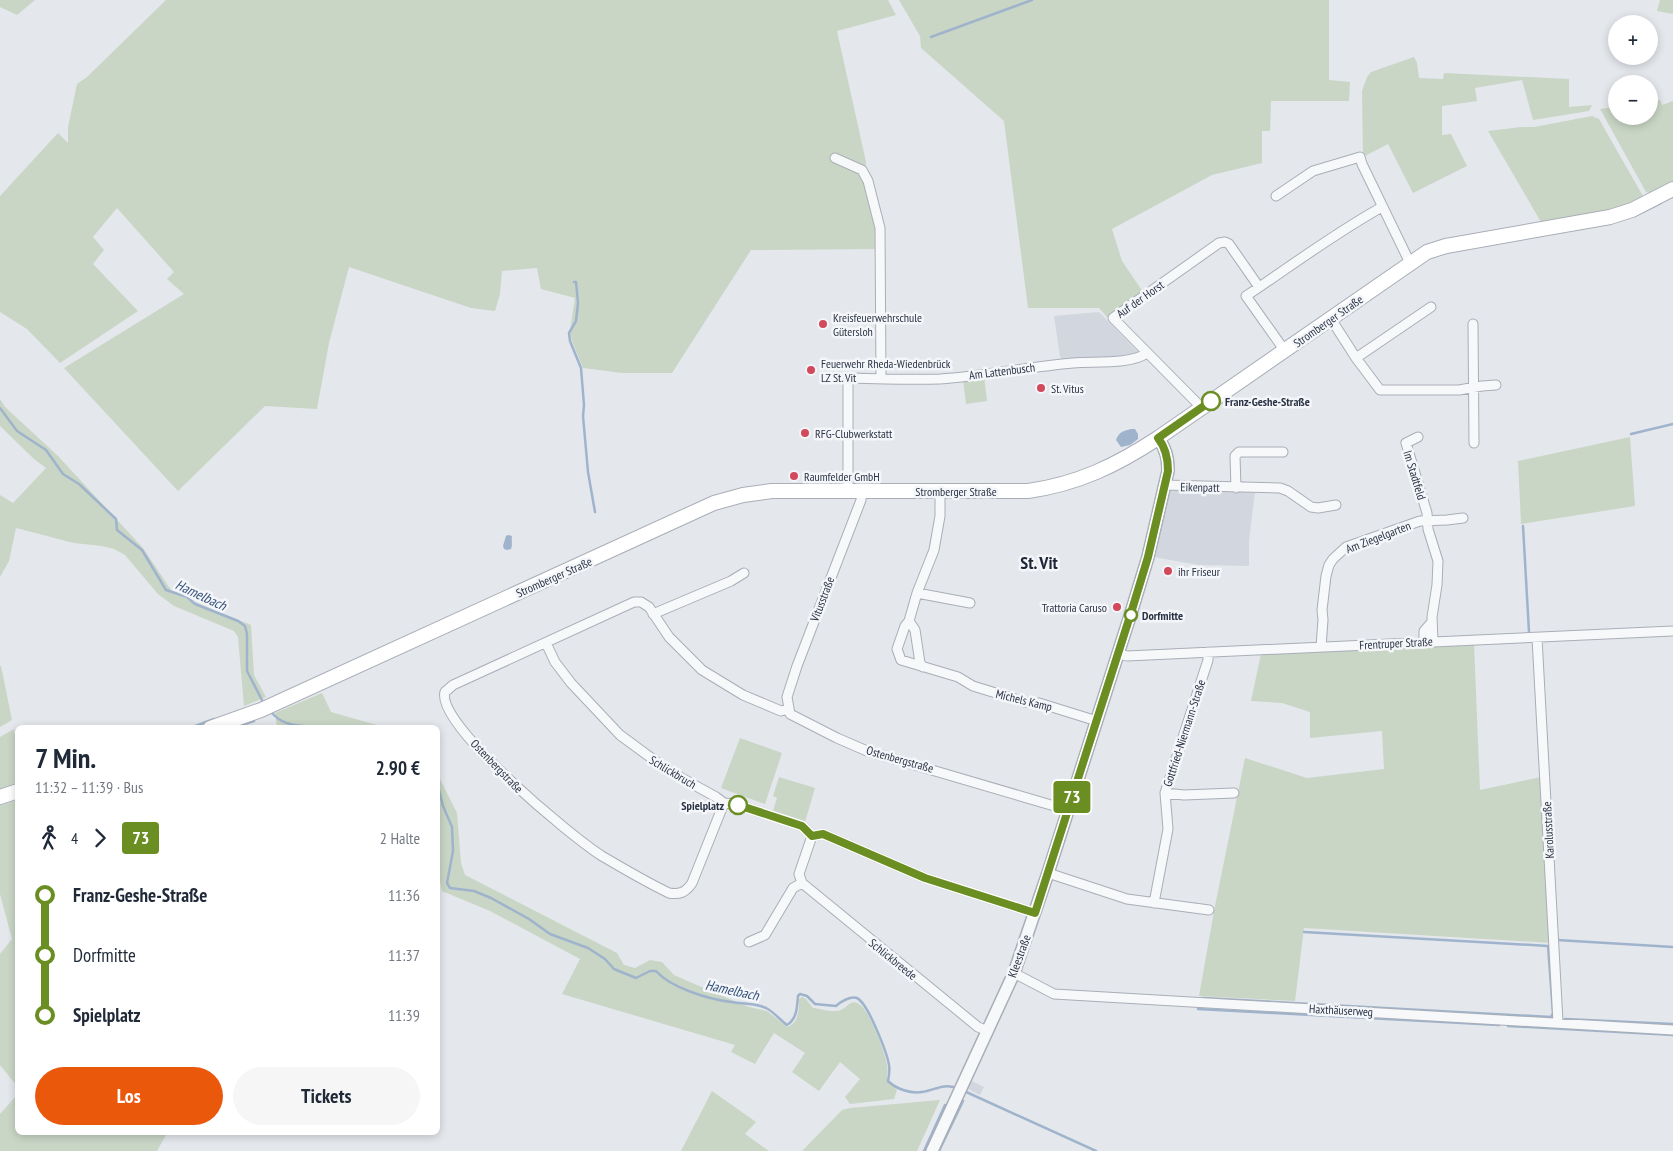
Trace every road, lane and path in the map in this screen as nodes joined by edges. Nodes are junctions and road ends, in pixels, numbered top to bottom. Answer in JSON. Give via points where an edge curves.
{"nodes":[{"id":1,"x":835,"y":158,"type":"dead end"},
{"id":2,"x":1673,"y":189,"type":"edge"},
{"id":3,"x":1276,"y":196,"type":"dead end"},
{"id":4,"x":1382,"y":208,"type":"junction"},
{"id":5,"x":1410,"y":263,"type":"junction"},
{"id":6,"x":1259,"y":288,"type":"junction"},
{"id":7,"x":1431,"y":307,"type":"dead end"},
{"id":8,"x":1331,"y":319,"type":"junction"},
{"id":9,"x":1473,"y":324,"type":"dead end"},
{"id":10,"x":1284,"y":351,"type":"junction"},
{"id":11,"x":1147,"y":353,"type":"junction"},
{"id":12,"x":1356,"y":358,"type":"junction"},
{"id":13,"x":881,"y":379,"type":"junction"},
{"id":14,"x":1496,"y":385,"type":"dead end"},
{"id":15,"x":1474,"y":388,"type":"junction"},
{"id":16,"x":1202,"y":408,"type":"junction"},
{"id":17,"x":1418,"y":437,"type":"dead end"},
{"id":18,"x":1158,"y":438,"type":"junction"},
{"id":19,"x":1474,"y":443,"type":"dead end"},
{"id":20,"x":1283,"y":452,"type":"dead end"},
{"id":21,"x":1164,"y":485,"type":"junction"},
{"id":22,"x":1236,"y":488,"type":"junction"},
{"id":23,"x":855,"y":490,"type":"junction"},
{"id":24,"x":940,"y":491,"type":"junction"},
{"id":25,"x":1336,"y":505,"type":"dead end"},
{"id":26,"x":1463,"y":518,"type":"dead end"},
{"id":27,"x":1427,"y":520,"type":"junction"},
{"id":28,"x":744,"y":573,"type":"dead end"},
{"id":29,"x":917,"y":593,"type":"junction"},
{"id":30,"x":970,"y":603,"type":"dead end"},
{"id":31,"x":653,"y":614,"type":"junction"},
{"id":32,"x":909,"y":621,"type":"junction"},
{"id":33,"x":1673,"y":631,"type":"edge"},
{"id":34,"x":1537,"y":638,"type":"junction"},
{"id":35,"x":1429,"y":641,"type":"junction"},
{"id":36,"x":546,"y":643,"type":"junction"},
{"id":37,"x":1321,"y":647,"type":"junction"},
{"id":38,"x":1208,"y":652,"type":"junction"},
{"id":39,"x":1118,"y":654,"type":"junction"},
{"id":40,"x":923,"y":667,"type":"junction"},
{"id":41,"x":788,"y":710,"type":"junction"},
{"id":42,"x":1097,"y":721,"type":"junction"},
{"id":43,"x":218,"y":725,"type":"edge"},
{"id":44,"x":15,"y":792,"type":"edge"},
{"id":45,"x":1165,"y":793,"type":"junction"},
{"id":46,"x":1234,"y":793,"type":"dead end"},
{"id":47,"x":0,"y":797,"type":"edge"},
{"id":48,"x":724,"y":803,"type":"junction"},
{"id":49,"x":1068,"y":810,"type":"junction"},
{"id":50,"x":812,"y":836,"type":"junction"},
{"id":51,"x":1048,"y":873,"type":"junction"},
{"id":52,"x":802,"y":883,"type":"junction"},
{"id":53,"x":1154,"y":903,"type":"junction"},
{"id":54,"x":1209,"y":910,"type":"dead end"},
{"id":55,"x":1035,"y":913,"type":"junction"},
{"id":56,"x":749,"y":942,"type":"dead end"},
{"id":57,"x":1014,"y":973,"type":"junction"},
{"id":58,"x":1558,"y":1022,"type":"junction"},
{"id":59,"x":1673,"y":1030,"type":"edge"},
{"id":60,"x":988,"y":1031,"type":"junction"},
{"id":61,"x":932,"y":1151,"type":"edge"}],
"edges":[{"from":1,"to":13,"type":"street","via":[[862,170],[880,228]]},
{"from":2,"to":5,"type":"main road","name":"Stromberger Straße","via":[[1632,210],[1610,217],[1446,246],[1427,252]]},
{"from":3,"to":4,"type":"street","via":[[1313,171],[1360,157]]},
{"from":4,"to":5,"type":"street"},
{"from":4,"to":6,"type":"street"},
{"from":5,"to":8,"type":"main road","name":"Stromberger Straße"},
{"from":6,"to":10,"type":"street","via":[[1246,296]]},
{"from":6,"to":11,"type":"street","name":"Auf der Horst","via":[[1229,244],[1219,243],[1112,318]]},
{"from":7,"to":12,"type":"street"},
{"from":8,"to":10,"type":"main road","name":"Stromberger Straße"},
{"from":8,"to":12,"type":"street"},
{"from":9,"to":15,"type":"street"},
{"from":10,"to":16,"type":"main road","name":"Stromberger Straße"},
{"from":11,"to":13,"type":"street","name":"Am Lattenbusch","via":[[1141,358],[1057,364],[940,379]]},
{"from":11,"to":16,"type":"street","name":"Auf der Horst"},
{"from":12,"to":15,"type":"street","via":[[1380,390]]},
{"from":13,"to":23,"type":"street","name":"Am Lattenbusch","via":[[848,378]]},
{"from":14,"to":15,"type":"street"},
{"from":15,"to":19,"type":"street"},
{"from":16,"to":18,"type":"main road","name":"Stromberger Straße"},
{"from":17,"to":27,"type":"street","name":"Im Stadtfeld","via":[[1406,444]]},
{"from":18,"to":21,"type":"street","name":"Kleestraße","via":[[1168,457]]},
{"from":18,"to":24,"type":"main road","name":"Stromberger Straße","via":[[1117,463],[1059,486],[1028,491]]},
{"from":20,"to":22,"type":"street","name":"Eikenpatt","via":[[1239,452],[1235,456]]},
{"from":21,"to":22,"type":"street","name":"Eikenpatt"},
{"from":21,"to":39,"type":"street","name":"Kleestraße","via":[[1148,557]]},
{"from":22,"to":25,"type":"street","name":"Eikenpatt","via":[[1280,488],[1311,507]]},
{"from":23,"to":24,"type":"main road","name":"Stromberger Straße"},
{"from":23,"to":41,"type":"street","name":"Vitusstraße","via":[[861,500],[797,666],[787,697]]},
{"from":23,"to":43,"type":"main road","name":"Stromberger Straße","via":[[772,491],[743,494],[714,503],[276,704]]},
{"from":24,"to":29,"type":"street","name":"Michels Kamp","via":[[940,516],[934,550]]},
{"from":26,"to":27,"type":"street"},
{"from":27,"to":35,"type":"street","name":"Im Stadtfeld","via":[[1438,561]]},
{"from":27,"to":37,"type":"street","name":"Am Ziegelgarten","via":[[1346,547],[1333,559],[1326,576]]},
{"from":28,"to":31,"type":"street"},
{"from":29,"to":30,"type":"street"},
{"from":29,"to":32,"type":"street","name":"Michels Kamp"},
{"from":31,"to":36,"type":"street","name":"Ostenbergstraße","via":[[649,606],[634,602]]},
{"from":31,"to":41,"type":"street","name":"Ostenbergstraße","via":[[669,637],[702,670],[743,695],[780,711]]},
{"from":32,"to":40,"type":"street"},
{"from":32,"to":40,"type":"street","name":"Michels Kamp","via":[[896,649],[901,660]]},
{"from":33,"to":34,"type":"street","name":"Frentruper Straße"},
{"from":34,"to":35,"type":"street","name":"Frentruper Straße"},
{"from":34,"to":58,"type":"street","name":"Karolusstraße"},
{"from":35,"to":37,"type":"street","name":"Frentruper Straße"},
{"from":36,"to":48,"type":"street","name":"Schlickbruch","via":[[571,683],[620,735],[669,771]]},
{"from":36,"to":48,"type":"street","name":"Ostenbergstraße","via":[[453,685],[444,696],[448,710],[511,783],[602,856],[669,893],[678,894],[692,883]]},
{"from":37,"to":38,"type":"street","name":"Frentruper Straße"},
{"from":38,"to":39,"type":"street","name":"Frentruper Straße"},
{"from":38,"to":45,"type":"street","name":"Gottfried-Niermann-Straße"},
{"from":39,"to":42,"type":"street","name":"Kleestraße"},
{"from":40,"to":42,"type":"street","name":"Michels Kamp","via":[[973,686]]},
{"from":41,"to":49,"type":"street","name":"Ostenbergstraße","via":[[796,718],[867,750]]},
{"from":42,"to":49,"type":"street","name":"Kleestraße"},
{"from":44,"to":47,"type":"main road"},
{"from":45,"to":46,"type":"street"},
{"from":45,"to":53,"type":"street","name":"Gottfried-Niermann-Straße","via":[[1168,829]]},
{"from":48,"to":50,"type":"street","name":"Schlickbruch","via":[[802,826]]},
{"from":49,"to":51,"type":"street","name":"Kleestraße"},
{"from":50,"to":52,"type":"street","via":[[799,874]]},
{"from":50,"to":55,"type":"street","name":"Schlickbruch","via":[[823,834],[925,878]]},
{"from":51,"to":53,"type":"street","via":[[1128,899]]},
{"from":51,"to":55,"type":"street","name":"Kleestraße"},
{"from":52,"to":56,"type":"street","via":[[793,888],[765,935]]},
{"from":52,"to":60,"type":"street","name":"Schlickbreede","via":[[978,1027]]},
{"from":53,"to":54,"type":"street"},
{"from":55,"to":57,"type":"street","name":"Kleestraße"},
{"from":57,"to":58,"type":"street","name":"Haxthäuserweg","via":[[1054,994]]},
{"from":57,"to":60,"type":"street","name":"Kleestraße"},
{"from":58,"to":59,"type":"street","name":"Haxthäuserweg"},
{"from":60,"to":61,"type":"street","name":"Kleestraße"}]}
